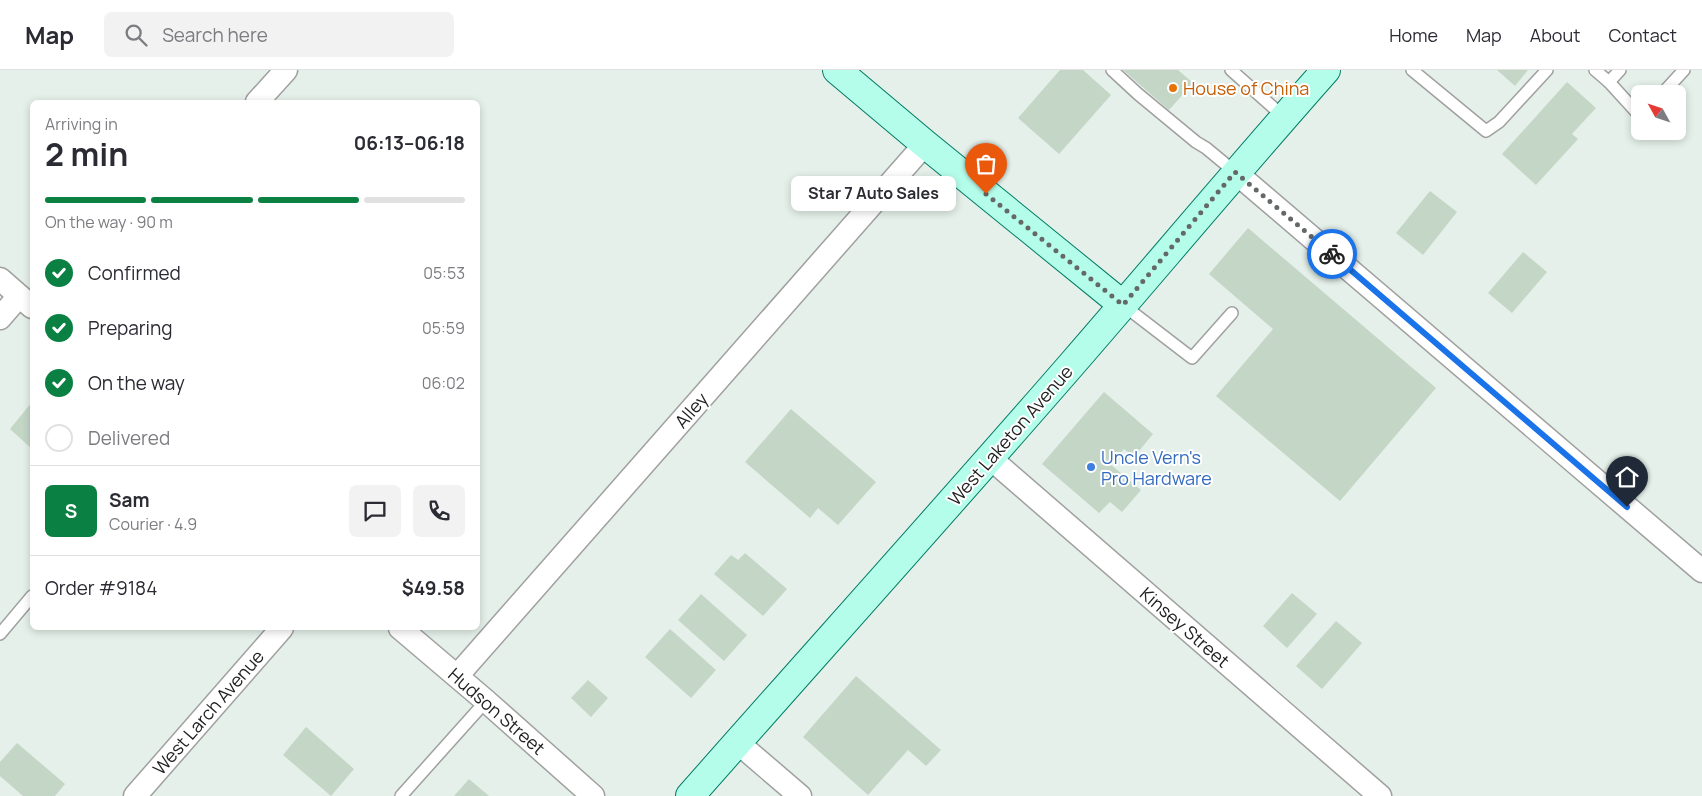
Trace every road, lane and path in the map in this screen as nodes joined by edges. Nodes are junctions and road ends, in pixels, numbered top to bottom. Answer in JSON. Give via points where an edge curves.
{"nodes":[{"id":1,"x":286,"y":70,"type":"edge"},
{"id":2,"x":837,"y":70,"type":"edge"},
{"id":3,"x":1112,"y":70,"type":"edge"},
{"id":4,"x":1231,"y":70,"type":"edge"},
{"id":5,"x":1326,"y":70,"type":"edge"},
{"id":6,"x":1412,"y":70,"type":"edge"},
{"id":7,"x":1547,"y":70,"type":"edge"},
{"id":8,"x":1595,"y":70,"type":"edge"},
{"id":9,"x":1620,"y":70,"type":"edge"},
{"id":10,"x":1684,"y":70,"type":"edge"},
{"id":11,"x":1609,"y":82,"type":"junction"},
{"id":12,"x":1670,"y":85,"type":"edge"},
{"id":13,"x":259,"y":100,"type":"edge"},
{"id":14,"x":1631,"y":106,"type":"edge"},
{"id":15,"x":1284,"y":117,"type":"junction"},
{"id":16,"x":925,"y":144,"type":"junction"},
{"id":17,"x":1235,"y":172,"type":"junction"},
{"id":18,"x":0,"y":279,"type":"edge"},
{"id":19,"x":26,"y":301,"type":"edge"},
{"id":20,"x":1123,"y":305,"type":"junction"},
{"id":21,"x":1232,"y":313,"type":"dead end"},
{"id":22,"x":0,"y":318,"type":"edge"},
{"id":23,"x":990,"y":458,"type":"junction"},
{"id":24,"x":1702,"y":571,"type":"edge"},
{"id":25,"x":30,"y":598,"type":"edge"},
{"id":26,"x":280,"y":630,"type":"edge"},
{"id":27,"x":402,"y":630,"type":"edge"},
{"id":28,"x":0,"y":634,"type":"edge"},
{"id":29,"x":457,"y":676,"type":"junction"},
{"id":30,"x":486,"y":701,"type":"junction"},
{"id":31,"x":737,"y":742,"type":"junction"},
{"id":32,"x":134,"y":796,"type":"edge"},
{"id":33,"x":401,"y":796,"type":"edge"},
{"id":34,"x":593,"y":796,"type":"edge"},
{"id":35,"x":690,"y":796,"type":"edge"},
{"id":36,"x":800,"y":796,"type":"edge"},
{"id":37,"x":1380,"y":796,"type":"edge"}],
"edges":[{"from":1,"to":13,"type":"street"},
{"from":2,"to":16,"type":"main road"},
{"from":3,"to":17,"type":"lane"},
{"from":4,"to":15,"type":"lane"},
{"from":5,"to":15,"type":"main road","name":"West Laketon Avenue"},
{"from":6,"to":7,"type":"lane","via":[[1486,131],[1499,122]]},
{"from":8,"to":11,"type":"lane"},
{"from":9,"to":11,"type":"lane"},
{"from":10,"to":12,"type":"lane"},
{"from":11,"to":14,"type":"lane"},
{"from":15,"to":17,"type":"main road","name":"West Laketon Avenue"},
{"from":16,"to":20,"type":"main road"},
{"from":16,"to":29,"type":"street","name":"Alley"},
{"from":17,"to":20,"type":"main road","name":"West Laketon Avenue"},
{"from":17,"to":24,"type":"street"},
{"from":18,"to":19,"type":"street"},
{"from":19,"to":22,"type":"street"},
{"from":20,"to":21,"type":"lane","via":[[1192,358]]},
{"from":20,"to":23,"type":"main road","name":"West Laketon Avenue"},
{"from":23,"to":31,"type":"main road","name":"West Laketon Avenue"},
{"from":23,"to":37,"type":"street","name":"Kinsey Street"},
{"from":25,"to":28,"type":"lane"},
{"from":26,"to":32,"type":"street","name":"West Larch Avenue"},
{"from":27,"to":29,"type":"street","name":"Hudson Street"},
{"from":29,"to":30,"type":"street","name":"Hudson Street"},
{"from":30,"to":33,"type":"lane"},
{"from":30,"to":34,"type":"street","name":"Hudson Street"},
{"from":31,"to":35,"type":"main road","name":"West Laketon Avenue"},
{"from":31,"to":36,"type":"street"}]}
